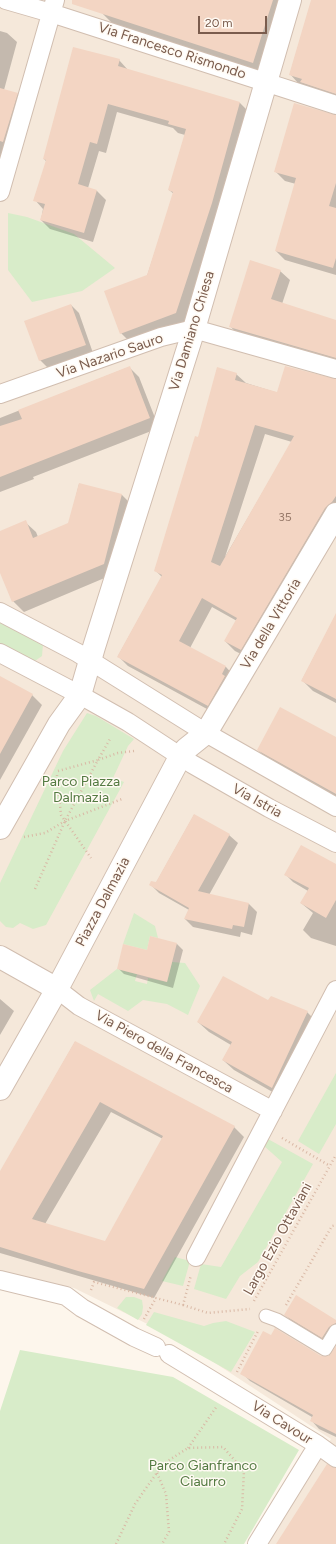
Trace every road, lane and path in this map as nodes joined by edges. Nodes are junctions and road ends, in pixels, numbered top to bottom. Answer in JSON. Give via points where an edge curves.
{"nodes":[{"id":1,"x":6,"y":0,"type":"edge"},
{"id":2,"x":290,"y":0,"type":"edge"},
{"id":3,"x":53,"y":6,"type":"edge"},
{"id":4,"x":265,"y":81,"type":"junction"},
{"id":5,"x":336,"y":105,"type":"edge"},
{"id":6,"x":0,"y":192,"type":"edge"},
{"id":7,"x":194,"y":329,"type":"junction"},
{"id":8,"x":336,"y":369,"type":"edge"},
{"id":9,"x":0,"y":394,"type":"edge"},
{"id":10,"x":336,"y":514,"type":"edge"},
{"id":11,"x":330,"y":538,"type":"edge"},
{"id":12,"x":0,"y":612,"type":"edge"},
{"id":13,"x":0,"y":653,"type":"edge"},
{"id":14,"x":89,"y":660,"type":"junction"},
{"id":15,"x":80,"y":695,"type":"junction"},
{"id":16,"x":206,"y":733,"type":"junction"},
{"id":17,"x":110,"y":739,"type":"dead end"},
{"id":18,"x":141,"y":750,"type":"dead end"},
{"id":19,"x":180,"y":757,"type":"junction"},
{"id":20,"x":98,"y":760,"type":"junction"},
{"id":21,"x":122,"y":799,"type":"dead end"},
{"id":22,"x":336,"y":807,"type":"edge"},
{"id":23,"x":65,"y":821,"type":"junction"},
{"id":24,"x":0,"y":828,"type":"edge"},
{"id":25,"x":24,"y":837,"type":"dead end"},
{"id":26,"x":336,"y":843,"type":"edge"},
{"id":27,"x":91,"y":858,"type":"dead end"},
{"id":28,"x":35,"y":890,"type":"dead end"},
{"id":29,"x":0,"y":957,"type":"edge"},
{"id":30,"x":57,"y":989,"type":"junction"},
{"id":31,"x":336,"y":990,"type":"edge"},
{"id":32,"x":0,"y":1089,"type":"edge"},
{"id":33,"x":273,"y":1111,"type":"junction"},
{"id":34,"x":264,"y":1127,"type":"junction"},
{"id":35,"x":336,"y":1155,"type":"edge"},
{"id":36,"x":330,"y":1166,"type":"junction"},
{"id":37,"x":336,"y":1225,"type":"edge"},
{"id":38,"x":196,"y":1258,"type":"joint"},
{"id":39,"x":0,"y":1280,"type":"edge"},
{"id":40,"x":254,"y":1302,"type":"dead end"},
{"id":41,"x":183,"y":1305,"type":"junction"},
{"id":42,"x":82,"y":1308,"type":"junction"},
{"id":43,"x":271,"y":1318,"type":"junction"},
{"id":44,"x":336,"y":1331,"type":"edge"},
{"id":45,"x":228,"y":1389,"type":"junction"},
{"id":46,"x":318,"y":1445,"type":"junction"},
{"id":47,"x":188,"y":1448,"type":"junction"},
{"id":48,"x":336,"y":1458,"type":"edge"},
{"id":49,"x":157,"y":1473,"type":"junction"},
{"id":50,"x":116,"y":1544,"type":"edge"},
{"id":51,"x":162,"y":1544,"type":"edge"},
{"id":52,"x":224,"y":1544,"type":"edge"},
{"id":53,"x":257,"y":1544,"type":"edge"}],
"edges":[{"from":1,"to":3,"type":"street","name":"Via Francesco Rismondo"},
{"from":2,"to":4,"type":"street","name":"Via Damiano Chiesa"},
{"from":3,"to":4,"type":"street","name":"Via Francesco Rismondo"},
{"from":3,"to":6,"type":"street"},
{"from":4,"to":5,"type":"street","name":"Via Francesco Rismondo"},
{"from":4,"to":7,"type":"street","name":"Via Damiano Chiesa"},
{"from":7,"to":8,"type":"street","name":"Via Nazario Sauro"},
{"from":7,"to":9,"type":"street","name":"Via Nazario Sauro","via":[[161,337]]},
{"from":7,"to":14,"type":"street","name":"Via Damiano Chiesa"},
{"from":10,"to":11,"type":"street","name":"Via della Vittoria"},
{"from":11,"to":16,"type":"street","name":"Via della Vittoria"},
{"from":12,"to":14,"type":"street"},
{"from":13,"to":15,"type":"street"},
{"from":14,"to":15,"type":"street"},
{"from":14,"to":16,"type":"street"},
{"from":15,"to":19,"type":"street","via":[[128,722]]},
{"from":15,"to":24,"type":"street","via":[[59,724]]},
{"from":16,"to":19,"type":"street","name":"Piazza Dalmazia"},
{"from":16,"to":22,"type":"street"},
{"from":17,"to":20,"type":"path"},
{"from":18,"to":20,"type":"path","via":[[118,753]]},
{"from":19,"to":26,"type":"street","name":"Via Istria"},
{"from":19,"to":30,"type":"street","name":"Piazza Dalmazia"},
{"from":20,"to":23,"type":"path"},
{"from":20,"to":23,"type":"path","via":[[57,772],[61,815]]},
{"from":21,"to":23,"type":"path"},
{"from":23,"to":25,"type":"path","via":[[45,833]]},
{"from":23,"to":27,"type":"path"},
{"from":23,"to":28,"type":"path"},
{"from":29,"to":30,"type":"street"},
{"from":30,"to":32,"type":"street","name":"Piazza Dalmazia"},
{"from":30,"to":33,"type":"street","name":"Via Piero della Francesca","via":[[86,1010]]},
{"from":31,"to":33,"type":"street"},
{"from":33,"to":34,"type":"street"},
{"from":34,"to":36,"type":"path"},
{"from":34,"to":38,"type":"street"},
{"from":35,"to":36,"type":"path","name":"Largo Ezio Ottaviani"},
{"from":36,"to":40,"type":"path","name":"Largo Ezio Ottaviani"},
{"from":37,"to":43,"type":"path","via":[[332,1226]]},
{"from":38,"to":41,"type":"path"},
{"from":39,"to":42,"type":"street","name":"Via Cavour","via":[[66,1296]]},
{"from":41,"to":42,"type":"path","via":[[94,1282]]},
{"from":41,"to":43,"type":"path","name":"Largo Ezio Ottaviani","via":[[208,1313],[250,1309]]},
{"from":42,"to":45,"type":"street","name":"Via Cavour","via":[[163,1350]]},
{"from":43,"to":44,"type":"street","via":[[325,1349]]},
{"from":43,"to":45,"type":"path","name":"Largo Ezio Ottaviani"},
{"from":45,"to":46,"type":"street","name":"Via Cavour"},
{"from":45,"to":47,"type":"path","name":"Largo Ezio Ottaviani"},
{"from":46,"to":48,"type":"street","name":"Via Cavour"},
{"from":46,"to":53,"type":"street"},
{"from":47,"to":49,"type":"path","via":[[163,1464]]},
{"from":47,"to":52,"type":"path","via":[[223,1447],[244,1471],[242,1509]]},
{"from":49,"to":50,"type":"path","via":[[135,1504]]},
{"from":49,"to":51,"type":"path","via":[[166,1494],[169,1532]]}]}
